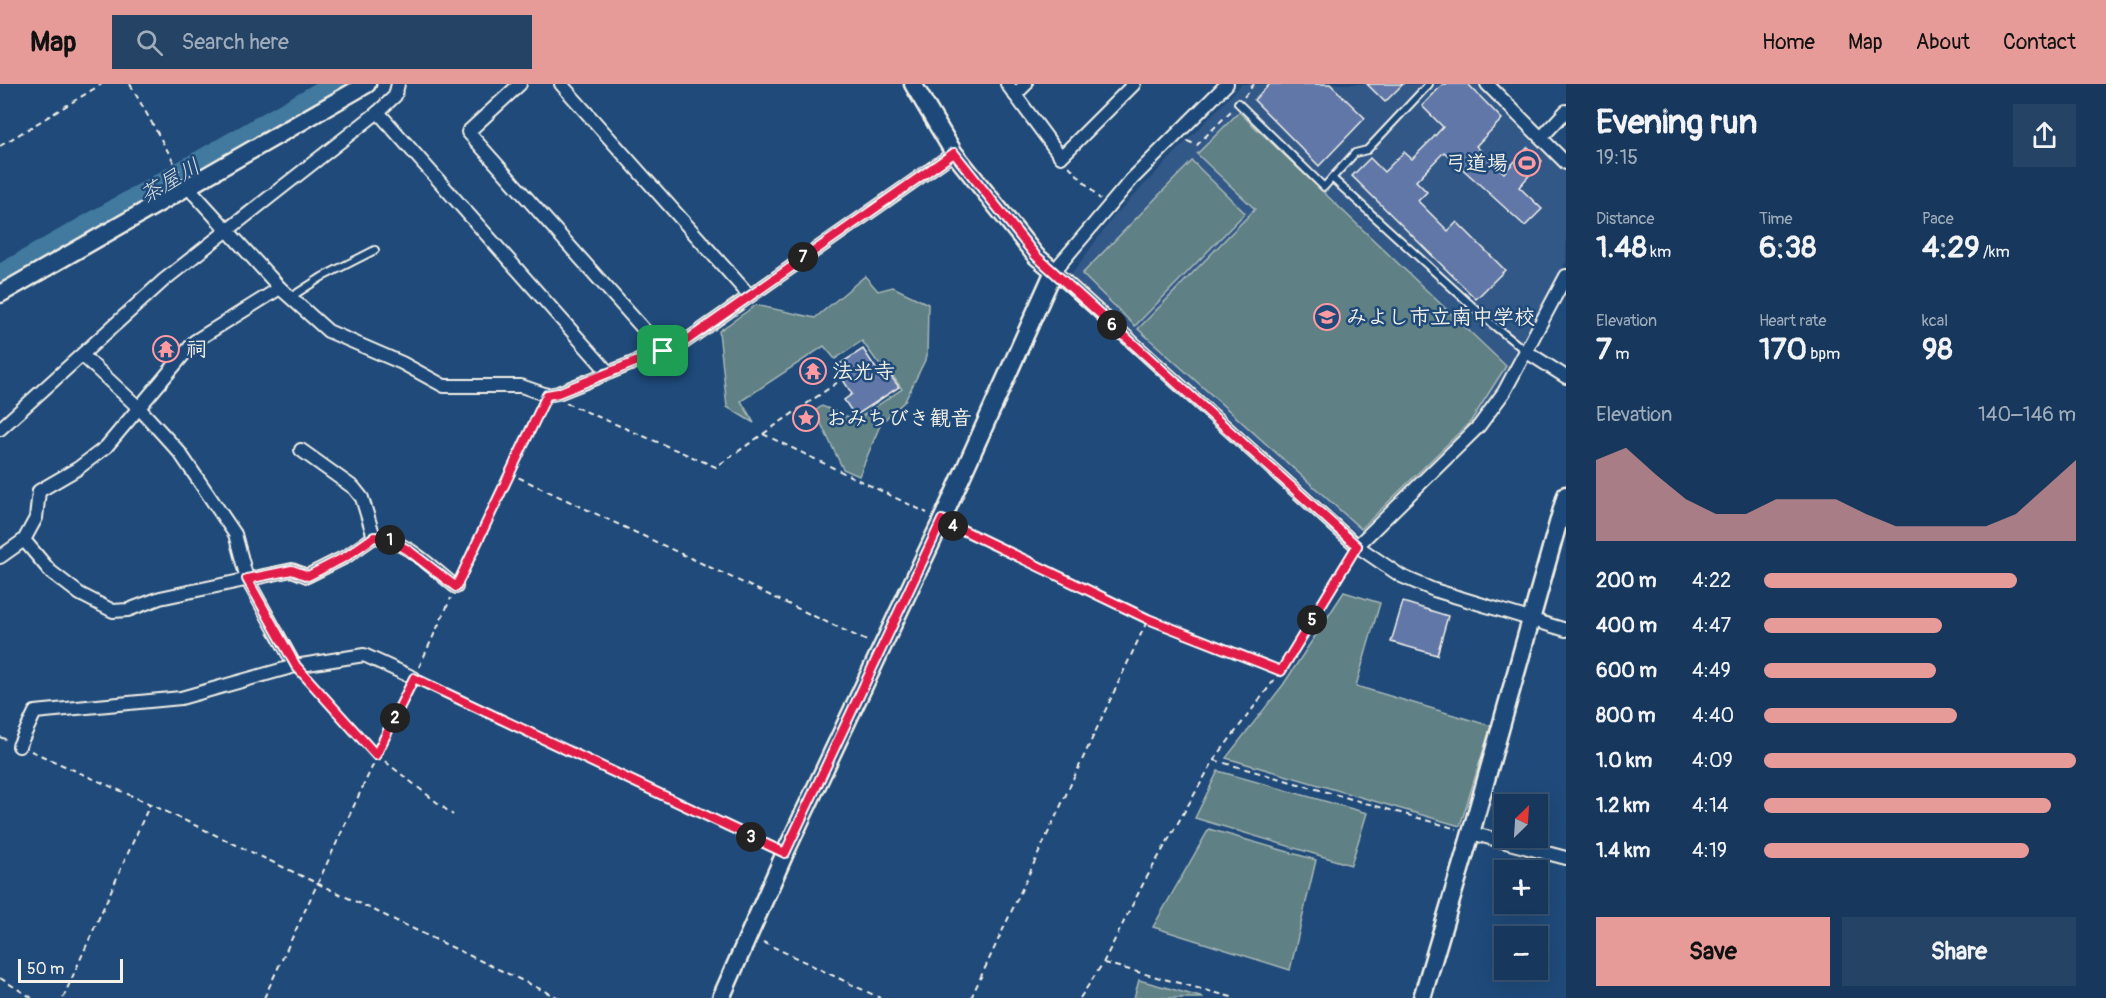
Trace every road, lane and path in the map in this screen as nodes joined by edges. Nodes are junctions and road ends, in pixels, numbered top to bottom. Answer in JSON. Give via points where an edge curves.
{"nodes":[{"id":1,"x":102,"y":84,"type":"edge"},
{"id":2,"x":130,"y":84,"type":"edge"},
{"id":3,"x":368,"y":84,"type":"edge"},
{"id":4,"x":398,"y":84,"type":"edge"},
{"id":5,"x":519,"y":84,"type":"edge"},
{"id":6,"x":561,"y":84,"type":"edge"},
{"id":7,"x":913,"y":84,"type":"edge"},
{"id":8,"x":1007,"y":84,"type":"edge"},
{"id":9,"x":1026,"y":84,"type":"edge"},
{"id":10,"x":1134,"y":84,"type":"edge"},
{"id":11,"x":1254,"y":84,"type":"edge"},
{"id":12,"x":1429,"y":84,"type":"edge"},
{"id":13,"x":1487,"y":84,"type":"edge"},
{"id":14,"x":1220,"y":86,"type":"edge"},
{"id":15,"x":1015,"y":95,"type":"junction"},
{"id":16,"x":1238,"y":104,"type":"junction"},
{"id":17,"x":1566,"y":111,"type":"edge"},
{"id":18,"x":378,"y":112,"type":"junction"},
{"id":19,"x":1541,"y":138,"type":"junction"},
{"id":20,"x":1184,"y":140,"type":"dead end"},
{"id":21,"x":0,"y":146,"type":"edge"},
{"id":22,"x":954,"y":153,"type":"junction"},
{"id":23,"x":1061,"y":158,"type":"junction"},
{"id":24,"x":1566,"y":163,"type":"edge"},
{"id":25,"x":179,"y":172,"type":"dead end"},
{"id":26,"x":1332,"y":178,"type":"junction"},
{"id":27,"x":188,"y":187,"type":"junction"},
{"id":28,"x":1107,"y":207,"type":"junction"},
{"id":29,"x":226,"y":231,"type":"junction"},
{"id":30,"x":375,"y":250,"type":"dead end"},
{"id":31,"x":1053,"y":271,"type":"junction"},
{"id":32,"x":1566,"y":276,"type":"edge"},
{"id":33,"x":280,"y":288,"type":"junction"},
{"id":34,"x":0,"y":294,"type":"edge"},
{"id":35,"x":749,"y":295,"type":"junction"},
{"id":36,"x":290,"y":297,"type":"junction"},
{"id":37,"x":663,"y":351,"type":"junction"},
{"id":38,"x":1527,"y":352,"type":"junction"},
{"id":39,"x":82,"y":355,"type":"junction"},
{"id":40,"x":608,"y":372,"type":"junction"},
{"id":41,"x":1566,"y":377,"type":"edge"},
{"id":42,"x":841,"y":380,"type":"dead end"},
{"id":43,"x":547,"y":395,"type":"junction"},
{"id":44,"x":139,"y":408,"type":"junction"},
{"id":45,"x":0,"y":429,"type":"edge"},
{"id":46,"x":763,"y":434,"type":"junction"},
{"id":47,"x":301,"y":450,"type":"dead end"},
{"id":48,"x":509,"y":473,"type":"junction"},
{"id":49,"x":1566,"y":495,"type":"edge"},
{"id":50,"x":942,"y":520,"type":"junction"},
{"id":51,"x":374,"y":537,"type":"junction"},
{"id":52,"x":24,"y":540,"type":"junction"},
{"id":53,"x":1357,"y":546,"type":"junction"},
{"id":54,"x":0,"y":557,"type":"edge"},
{"id":55,"x":247,"y":579,"type":"junction"},
{"id":56,"x":456,"y":587,"type":"junction"},
{"id":57,"x":1148,"y":619,"type":"junction"},
{"id":58,"x":1532,"y":621,"type":"junction"},
{"id":59,"x":1566,"y":630,"type":"edge"},
{"id":60,"x":881,"y":647,"type":"junction"},
{"id":61,"x":296,"y":666,"type":"junction"},
{"id":62,"x":1281,"y":671,"type":"junction"},
{"id":63,"x":414,"y":678,"type":"junction"},
{"id":64,"x":19,"y":746,"type":"joint"},
{"id":65,"x":376,"y":755,"type":"junction"},
{"id":66,"x":1214,"y":760,"type":"junction"},
{"id":67,"x":150,"y":804,"type":"junction"},
{"id":68,"x":453,"y":815,"type":"dead end"},
{"id":69,"x":1471,"y":833,"type":"junction"},
{"id":70,"x":785,"y":853,"type":"junction"},
{"id":71,"x":1566,"y":858,"type":"edge"},
{"id":72,"x":316,"y":884,"type":"junction"},
{"id":73,"x":750,"y":936,"type":"junction"},
{"id":74,"x":1103,"y":963,"type":"junction"},
{"id":75,"x":0,"y":978,"type":"edge"},
{"id":76,"x":32,"y":998,"type":"edge"},
{"id":77,"x":63,"y":998,"type":"edge"},
{"id":78,"x":264,"y":998,"type":"edge"},
{"id":79,"x":559,"y":998,"type":"edge"},
{"id":80,"x":721,"y":998,"type":"edge"},
{"id":81,"x":880,"y":998,"type":"edge"},
{"id":82,"x":971,"y":998,"type":"edge"},
{"id":83,"x":1080,"y":998,"type":"edge"},
{"id":84,"x":1235,"y":998,"type":"edge"},
{"id":85,"x":1422,"y":998,"type":"edge"}],
"edges":[{"from":1,"to":21,"type":"path"},
{"from":2,"to":25,"type":"path"},
{"from":3,"to":27,"type":"street"},
{"from":4,"to":18,"type":"street","via":[[395,96]]},
{"from":5,"to":37,"type":"street","via":[[468,132]]},
{"from":6,"to":35,"type":"street"},
{"from":7,"to":22,"type":"street"},
{"from":8,"to":15,"type":"street"},
{"from":9,"to":15,"type":"street"},
{"from":10,"to":23,"type":"street"},
{"from":11,"to":16,"type":"path"},
{"from":12,"to":26,"type":"lane","via":[[1367,150],[1355,153]]},
{"from":13,"to":19,"type":"street"},
{"from":14,"to":28,"type":"street"},
{"from":15,"to":23,"type":"street"},
{"from":16,"to":20,"type":"path","via":[[1197,145]]},
{"from":16,"to":26,"type":"lane","via":[[1324,187]]},
{"from":17,"to":19,"type":"street"},
{"from":18,"to":29,"type":"street"},
{"from":18,"to":40,"type":"street"},
{"from":19,"to":24,"type":"street"},
{"from":22,"to":31,"type":"street","via":[[1036,256]]},
{"from":22,"to":35,"type":"street"},
{"from":23,"to":28,"type":"path"},
{"from":26,"to":38,"type":"lane"},
{"from":27,"to":29,"type":"street"},
{"from":27,"to":34,"type":"street"},
{"from":28,"to":31,"type":"street"},
{"from":29,"to":33,"type":"street"},
{"from":29,"to":39,"type":"street","via":[[164,280]]},
{"from":30,"to":36,"type":"lane"},
{"from":31,"to":50,"type":"street"},
{"from":31,"to":53,"type":"street"},
{"from":32,"to":38,"type":"street"},
{"from":33,"to":36,"type":"street"},
{"from":33,"to":44,"type":"street","via":[[195,341]]},
{"from":35,"to":37,"type":"street","via":[[683,343]]},
{"from":36,"to":43,"type":"street","via":[[328,331],[444,386],[521,386]]},
{"from":37,"to":40,"type":"street"},
{"from":38,"to":41,"type":"street"},
{"from":38,"to":53,"type":"street","via":[[1479,426]]},
{"from":39,"to":44,"type":"street"},
{"from":39,"to":45,"type":"street"},
{"from":40,"to":43,"type":"street"},
{"from":42,"to":46,"type":"path"},
{"from":43,"to":46,"type":"path","via":[[716,467]]},
{"from":43,"to":48,"type":"path"},
{"from":44,"to":52,"type":"street","via":[[106,447],[39,491],[36,518]]},
{"from":44,"to":55,"type":"street","via":[[180,453],[235,534]]},
{"from":46,"to":50,"type":"path"},
{"from":47,"to":51,"type":"street","via":[[354,488],[362,498]]},
{"from":48,"to":56,"type":"path"},
{"from":48,"to":60,"type":"path"},
{"from":49,"to":58,"type":"street"},
{"from":50,"to":57,"type":"path"},
{"from":50,"to":60,"type":"street"},
{"from":51,"to":55,"type":"street","via":[[308,576],[292,570]]},
{"from":51,"to":56,"type":"street","via":[[387,538],[408,550]]},
{"from":52,"to":54,"type":"street"},
{"from":52,"to":55,"type":"street","via":[[50,571],[80,594],[113,611]]},
{"from":53,"to":58,"type":"street","via":[[1401,576]]},
{"from":53,"to":62,"type":"path"},
{"from":55,"to":61,"type":"street"},
{"from":56,"to":63,"type":"path"},
{"from":57,"to":62,"type":"path"},
{"from":57,"to":82,"type":"path"},
{"from":58,"to":59,"type":"street"},
{"from":58,"to":69,"type":"street"},
{"from":60,"to":70,"type":"street"},
{"from":61,"to":63,"type":"street","via":[[364,655]]},
{"from":61,"to":64,"type":"street","via":[[182,698],[34,712]]},
{"from":61,"to":65,"type":"path"},
{"from":62,"to":66,"type":"path"},
{"from":63,"to":65,"type":"path"},
{"from":63,"to":70,"type":"path"},
{"from":64,"to":67,"type":"path"},
{"from":65,"to":68,"type":"path"},
{"from":65,"to":72,"type":"path"},
{"from":66,"to":69,"type":"path"},
{"from":66,"to":74,"type":"path"},
{"from":67,"to":72,"type":"path"},
{"from":67,"to":77,"type":"path"},
{"from":69,"to":71,"type":"street"},
{"from":69,"to":85,"type":"street"},
{"from":70,"to":73,"type":"street"},
{"from":72,"to":78,"type":"path"},
{"from":72,"to":79,"type":"path"},
{"from":73,"to":80,"type":"street"},
{"from":73,"to":81,"type":"path"},
{"from":74,"to":83,"type":"path"},
{"from":74,"to":84,"type":"path"},
{"from":75,"to":76,"type":"path"}]}
